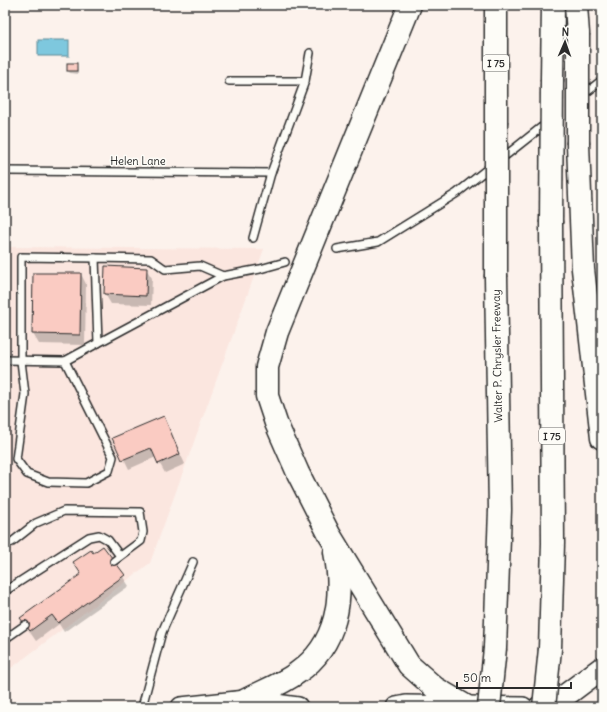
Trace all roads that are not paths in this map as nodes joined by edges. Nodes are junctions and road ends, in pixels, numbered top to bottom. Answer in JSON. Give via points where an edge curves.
{"nodes":[{"id":1,"x":410,"y":5,"type":"edge"},
{"id":2,"x":496,"y":5,"type":"edge"},
{"id":3,"x":553,"y":5,"type":"edge"},
{"id":4,"x":576,"y":5,"type":"edge"},
{"id":5,"x":310,"y":53,"type":"dead end"},
{"id":6,"x":602,"y":80,"type":"edge"},
{"id":7,"x":229,"y":81,"type":"dead end"},
{"id":8,"x":305,"y":81,"type":"junction"},
{"id":9,"x":570,"y":104,"type":"dead end"},
{"id":10,"x":558,"y":114,"type":"dead end"},
{"id":11,"x":5,"y":171,"type":"edge"},
{"id":12,"x":271,"y":173,"type":"junction"},
{"id":13,"x":253,"y":238,"type":"dead end"},
{"id":14,"x":337,"y":249,"type":"dead end"},
{"id":15,"x":96,"y":258,"type":"junction"},
{"id":16,"x":285,"y":262,"type":"dead end"},
{"id":17,"x":223,"y":276,"type":"junction"},
{"id":18,"x":98,"y":343,"type":"junction"},
{"id":19,"x":5,"y":360,"type":"edge"},
{"id":20,"x":21,"y":361,"type":"junction"},
{"id":21,"x":65,"y":361,"type":"junction"},
{"id":22,"x":602,"y":438,"type":"edge"},
{"id":23,"x":329,"y":534,"type":"junction"},
{"id":24,"x":5,"y":545,"type":"edge"},
{"id":25,"x":193,"y":562,"type":"dead end"},
{"id":26,"x":5,"y":591,"type":"edge"},
{"id":27,"x":25,"y":625,"type":"dead end"},
{"id":28,"x":5,"y":639,"type":"edge"},
{"id":29,"x":602,"y":668,"type":"edge"},
{"id":30,"x":246,"y":700,"type":"junction"},
{"id":31,"x":464,"y":705,"type":"junction"},
{"id":32,"x":142,"y":707,"type":"edge"},
{"id":33,"x":181,"y":707,"type":"edge"},
{"id":34,"x":298,"y":707,"type":"edge"},
{"id":35,"x":396,"y":707,"type":"edge"},
{"id":36,"x":490,"y":707,"type":"edge"},
{"id":37,"x":523,"y":707,"type":"edge"},
{"id":38,"x":540,"y":707,"type":"edge"},
{"id":39,"x":544,"y":707,"type":"edge"}],
"edges":[{"from":1,"to":23,"type":"highway","via":[[278,332],[267,367],[266,383],[270,407],[298,473]]},
{"from":2,"to":36,"type":"highway","name":"Walter P. Chrysler Freeway","number":"I 75","bridge":true,"via":[[496,278],[500,510],[495,648]]},
{"from":3,"to":39,"type":"highway","number":"I 75","bridge":true,"via":[[553,550],[550,649]]},
{"from":4,"to":22,"type":"highway","bridge":true,"via":[[583,269]]},
{"from":5,"to":8,"type":"lane"},
{"from":6,"to":9,"type":"lane"},
{"from":7,"to":8,"type":"lane"},
{"from":8,"to":12,"type":"lane"},
{"from":10,"to":14,"type":"lane","via":[[457,193],[424,215],[378,242]]},
{"from":11,"to":12,"type":"lane","name":"Helen Lane"},
{"from":12,"to":13,"type":"lane"},
{"from":15,"to":17,"type":"lane","via":[[152,259],[165,269],[200,266]]},
{"from":15,"to":18,"type":"lane"},
{"from":15,"to":20,"type":"lane","via":[[21,257]]},
{"from":16,"to":17,"type":"lane"},
{"from":17,"to":18,"type":"lane"},
{"from":18,"to":21,"type":"lane"},
{"from":19,"to":20,"type":"lane"},
{"from":20,"to":21,"type":"lane"},
{"from":20,"to":21,"type":"lane","via":[[25,394],[16,460],[27,474],[48,482],[86,483],[109,471],[113,457]]},
{"from":23,"to":30,"type":"highway","via":[[336,558],[339,592],[337,615],[328,640],[319,654],[297,674]]},
{"from":23,"to":31,"type":"highway","via":[[409,665],[435,688]]},
{"from":24,"to":26,"type":"lane","via":[[36,523],[64,511],[140,512],[144,532],[142,541],[117,558],[108,540],[99,535],[89,537]]},
{"from":25,"to":32,"type":"lane","via":[[162,632]]},
{"from":27,"to":28,"type":"lane"},
{"from":29,"to":38,"type":"highway","via":[[562,698]]},
{"from":30,"to":33,"type":"main road"},
{"from":30,"to":34,"type":"main road"},
{"from":31,"to":35,"type":"main road"},
{"from":31,"to":37,"type":"main road"}]}
